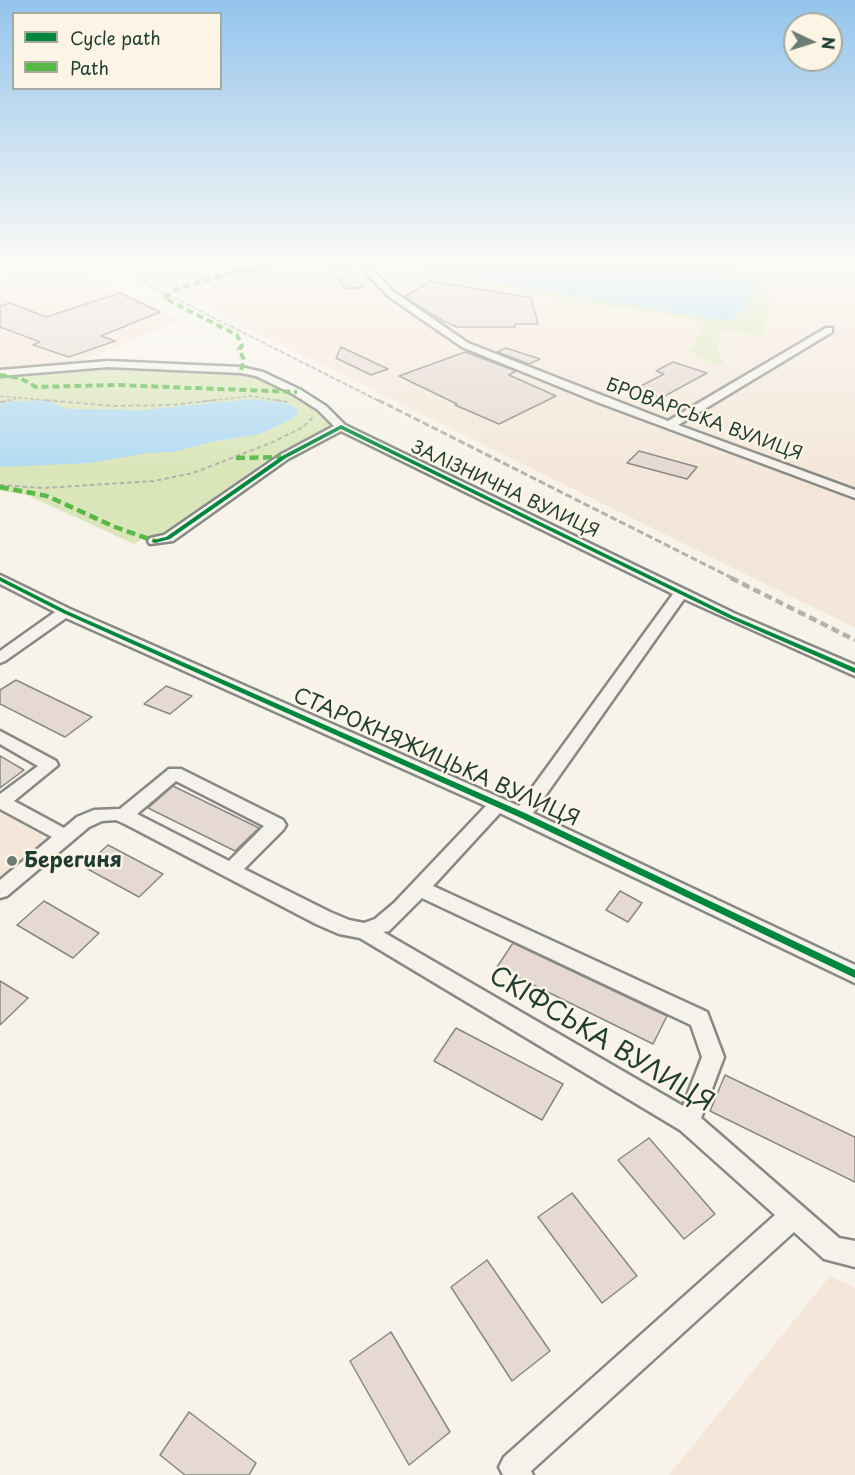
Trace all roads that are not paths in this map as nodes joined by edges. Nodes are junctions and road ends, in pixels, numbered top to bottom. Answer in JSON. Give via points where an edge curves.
{"nodes":[{"id":1,"x":446,"y":332,"type":"edge"},
{"id":2,"x":825,"y":332,"type":"edge"},
{"id":3,"x":0,"y":373,"type":"edge"},
{"id":4,"x":669,"y":425,"type":"junction"},
{"id":5,"x":340,"y":427,"type":"junction"},
{"id":6,"x":855,"y":494,"type":"edge"},
{"id":7,"x":155,"y":541,"type":"dead end"},
{"id":8,"x":0,"y":579,"type":"edge"},
{"id":9,"x":682,"y":592,"type":"junction"},
{"id":10,"x":65,"y":612,"type":"junction"},
{"id":11,"x":0,"y":658,"type":"edge"},
{"id":12,"x":855,"y":672,"type":"edge"},
{"id":13,"x":0,"y":737,"type":"edge"},
{"id":14,"x":498,"y":804,"type":"junction"},
{"id":15,"x":522,"y":815,"type":"junction"},
{"id":16,"x":123,"y":816,"type":"junction"},
{"id":17,"x":64,"y":836,"type":"junction"},
{"id":18,"x":231,"y":870,"type":"junction"},
{"id":19,"x":420,"y":888,"type":"junction"},
{"id":20,"x":0,"y":891,"type":"edge"},
{"id":21,"x":364,"y":931,"type":"junction"},
{"id":22,"x":855,"y":974,"type":"edge"},
{"id":23,"x":688,"y":1122,"type":"junction"},
{"id":24,"x":794,"y":1215,"type":"junction"},
{"id":25,"x":855,"y":1254,"type":"edge"},
{"id":26,"x":518,"y":1475,"type":"edge"}],
"edges":[{"from":1,"to":4,"type":"street","name":"БРОВАРСЬКА ВУЛИЦЯ","via":[[465,345],[517,367]]},
{"from":2,"to":4,"type":"street"},
{"from":3,"to":5,"type":"street","name":"ЗАЛІЗНИЧНА ВУЛИЦЯ","via":[[108,364],[241,370],[297,392],[322,408]]},
{"from":4,"to":6,"type":"street","name":"БРОВАРСЬКА ВУЛИЦЯ"},
{"from":5,"to":7,"type":"street","via":[[276,461],[168,538]]},
{"from":5,"to":9,"type":"street","name":"ЗАЛІЗНИЧНА ВУЛИЦЯ"},
{"from":8,"to":10,"type":"street","name":"СТАРОКНЯЖИЦЬКА ВУЛИЦЯ"},
{"from":9,"to":12,"type":"street","name":"ЗАЛІЗНИЧНА ВУЛИЦЯ"},
{"from":9,"to":15,"type":"street"},
{"from":10,"to":11,"type":"street"},
{"from":10,"to":14,"type":"street","name":"СТАРОКНЯЖИЦЬКА ВУЛИЦЯ"},
{"from":13,"to":17,"type":"street","via":[[50,765],[1,802]]},
{"from":14,"to":15,"type":"street","name":"СТАРОКНЯЖИЦЬКА ВУЛИЦЯ"},
{"from":14,"to":19,"type":"street"},
{"from":15,"to":22,"type":"street","name":"СТАРОКНЯЖИЦЬКА ВУЛИЦЯ"},
{"from":16,"to":17,"type":"street","name":"СКІФСЬКА ВУЛИЦЯ","via":[[100,815]]},
{"from":16,"to":18,"type":"street","name":"СКІФСЬКА ВУЛИЦЯ"},
{"from":16,"to":18,"type":"street","via":[[175,773],[277,825]]},
{"from":17,"to":20,"type":"street","name":"СКІФСЬКА ВУЛИЦЯ"},
{"from":18,"to":21,"type":"street","name":"СКІФСЬКА ВУЛИЦЯ","via":[[346,928]]},
{"from":19,"to":21,"type":"street","via":[[382,925]]},
{"from":19,"to":23,"type":"street","via":[[699,1019],[713,1057]]},
{"from":21,"to":23,"type":"street","name":"СКІФСЬКА ВУЛИЦЯ"},
{"from":23,"to":24,"type":"street","name":"СКІФСЬКА ВУЛИЦЯ"},
{"from":24,"to":25,"type":"street","name":"СКІФСЬКА ВУЛИЦЯ","via":[[832,1250]]},
{"from":24,"to":26,"type":"street","via":[[513,1467]]}]}
